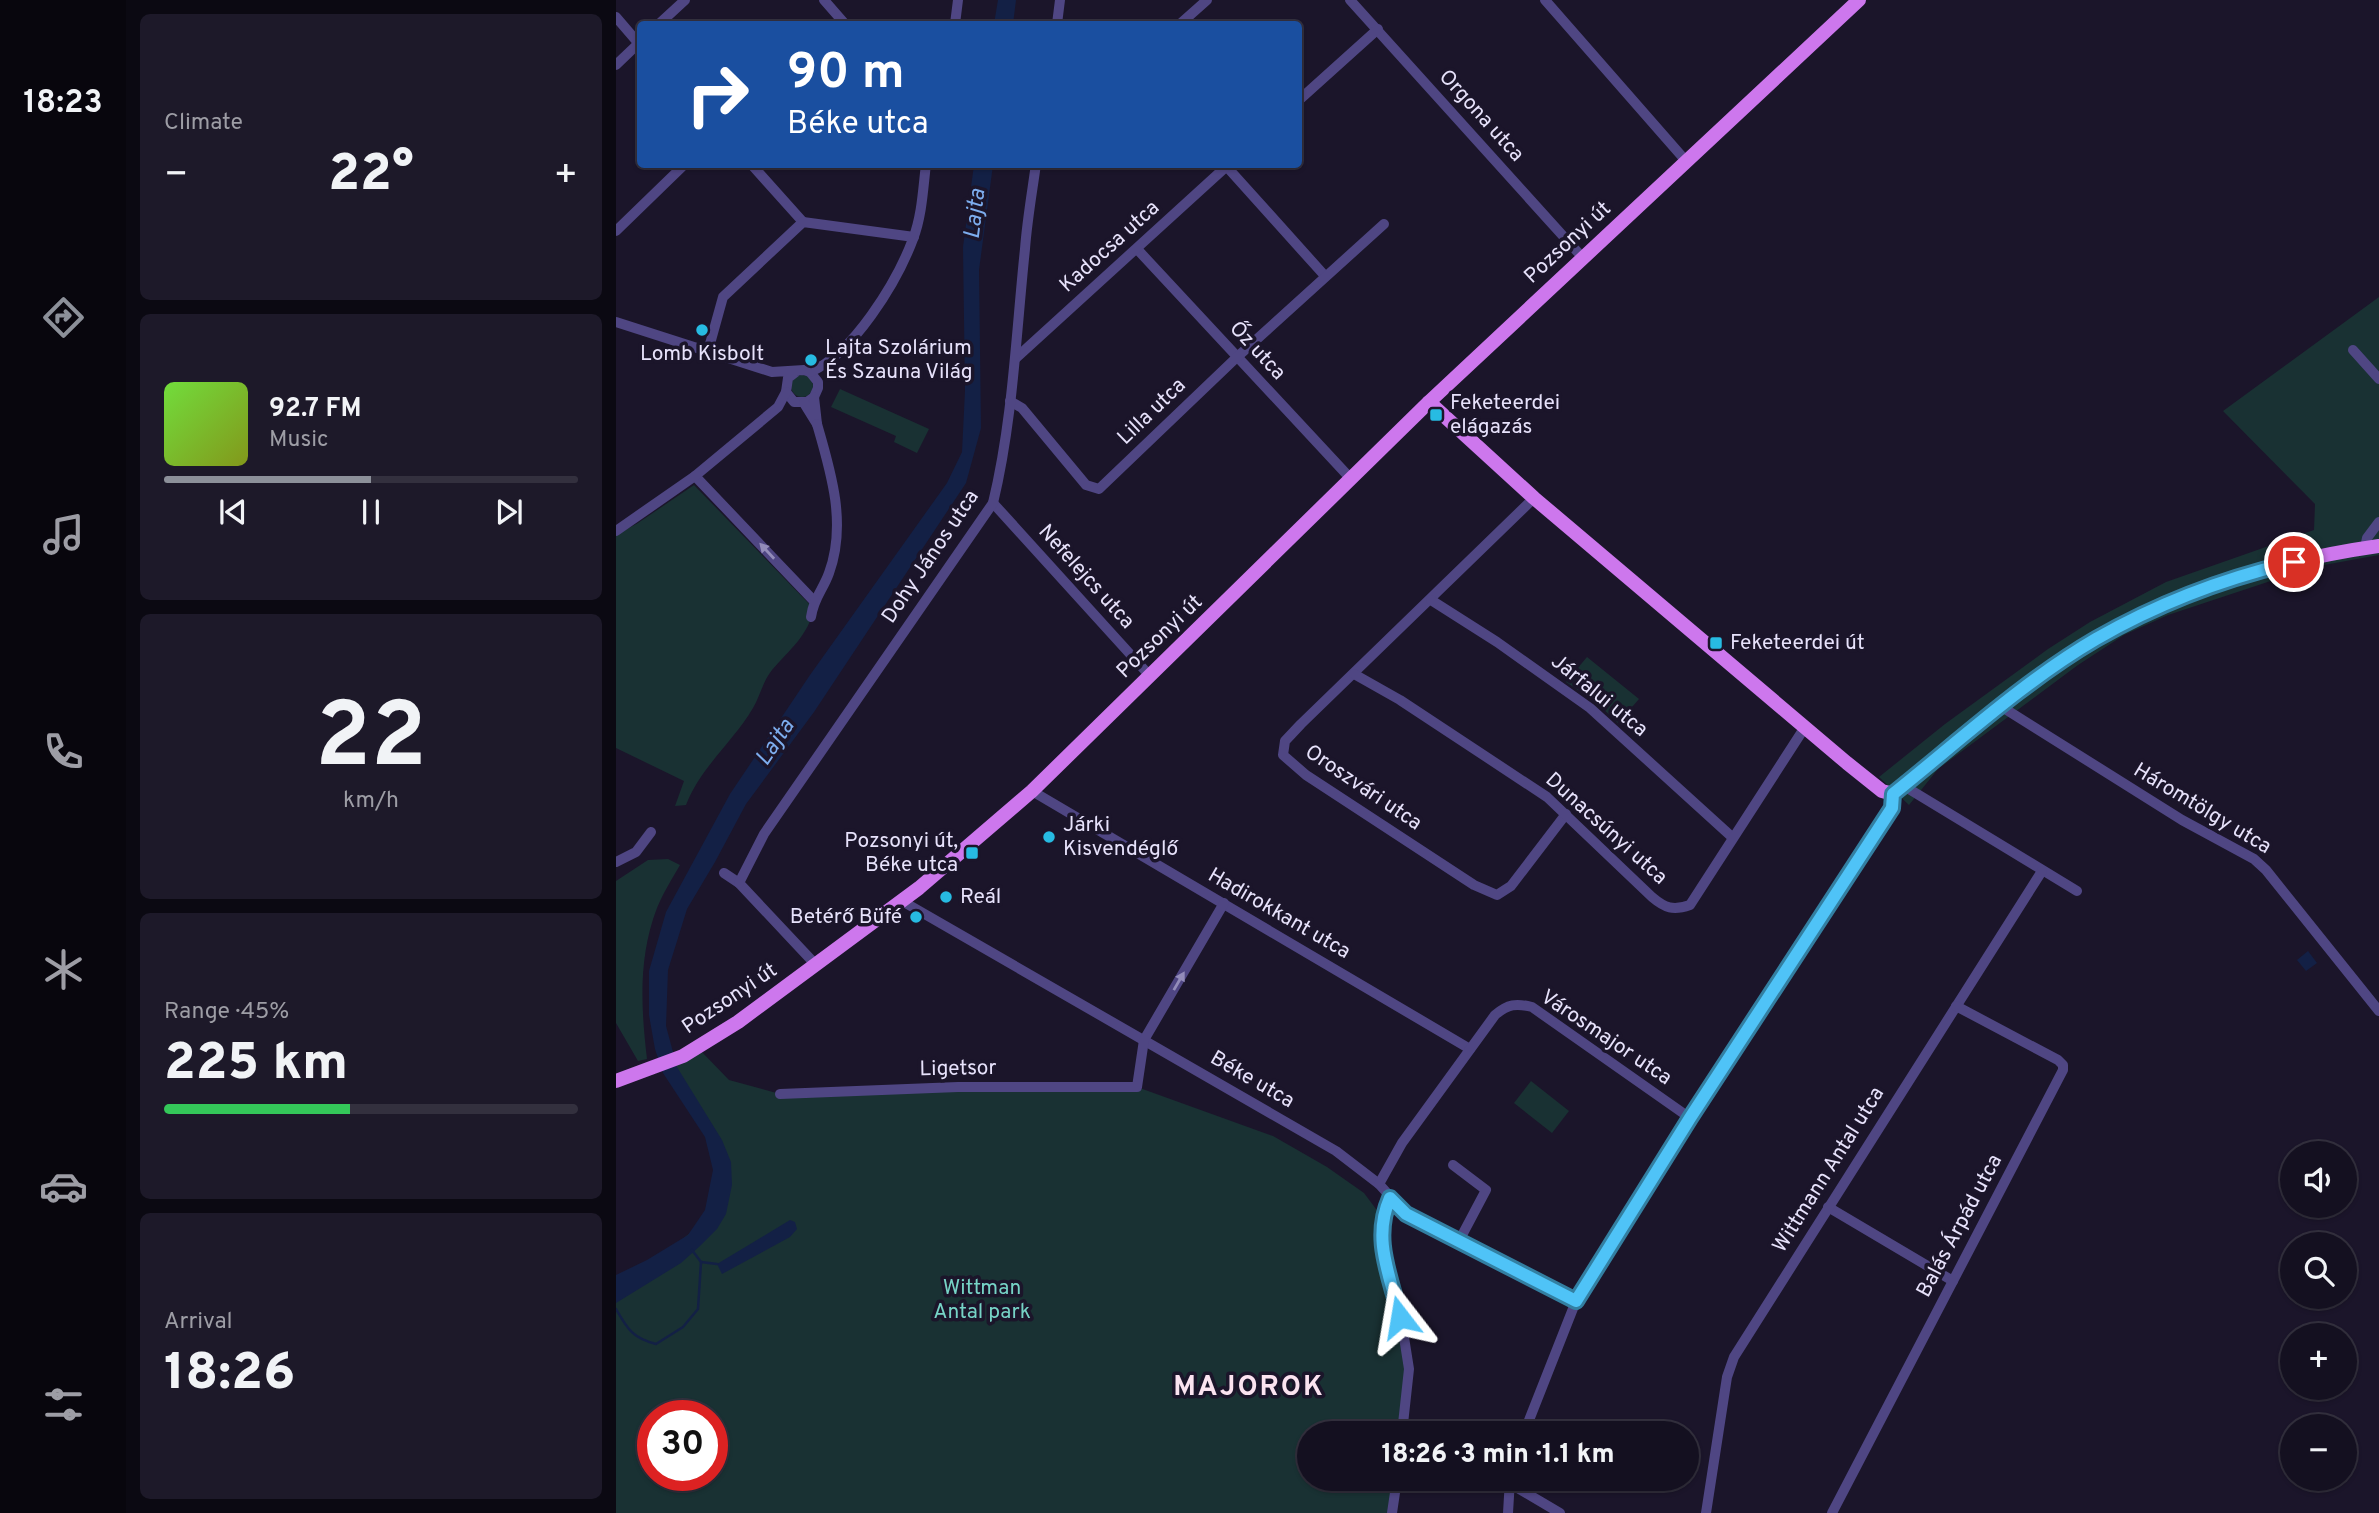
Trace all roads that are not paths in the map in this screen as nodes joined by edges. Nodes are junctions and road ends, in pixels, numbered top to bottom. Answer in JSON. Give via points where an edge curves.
{"nodes":[{"id":1,"x":685,"y":0,"type":"edge"},
{"id":2,"x":824,"y":0,"type":"edge"},
{"id":3,"x":958,"y":0,"type":"edge"},
{"id":4,"x":1060,"y":0,"type":"edge"},
{"id":5,"x":1207,"y":0,"type":"edge"},
{"id":6,"x":1350,"y":0,"type":"edge"},
{"id":7,"x":1545,"y":0,"type":"edge"},
{"id":8,"x":1859,"y":0,"type":"edge"},
{"id":9,"x":616,"y":17,"type":"edge"},
{"id":10,"x":662,"y":21,"type":"edge"},
{"id":11,"x":839,"y":21,"type":"edge"},
{"id":12,"x":955,"y":21,"type":"edge"},
{"id":13,"x":1057,"y":21,"type":"edge"},
{"id":14,"x":1183,"y":21,"type":"edge"},
{"id":15,"x":1378,"y":29,"type":"junction"},
{"id":16,"x":637,"y":41,"type":"edge"},
{"id":17,"x":637,"y":47,"type":"edge"},
{"id":18,"x":616,"y":65,"type":"edge"},
{"id":19,"x":1302,"y":98,"type":"edge"},
{"id":20,"x":1686,"y":161,"type":"junction"},
{"id":21,"x":681,"y":168,"type":"edge"},
{"id":22,"x":755,"y":168,"type":"edge"},
{"id":23,"x":925,"y":168,"type":"edge"},
{"id":24,"x":1035,"y":168,"type":"edge"},
{"id":25,"x":1226,"y":168,"type":"edge"},
{"id":26,"x":1230,"y":168,"type":"edge"},
{"id":27,"x":803,"y":222,"type":"junction"},
{"id":28,"x":1384,"y":224,"type":"dead end"},
{"id":29,"x":616,"y":231,"type":"edge"},
{"id":30,"x":914,"y":237,"type":"junction"},
{"id":31,"x":1137,"y":249,"type":"junction"},
{"id":32,"x":1583,"y":258,"type":"junction"},
{"id":33,"x":1325,"y":276,"type":"junction"},
{"id":34,"x":616,"y":322,"type":"edge"},
{"id":35,"x":2353,"y":350,"type":"dead end"},
{"id":36,"x":708,"y":351,"type":"junction"},
{"id":37,"x":1016,"y":358,"type":"junction"},
{"id":38,"x":1236,"y":358,"type":"junction"},
{"id":39,"x":824,"y":366,"type":"junction"},
{"id":40,"x":797,"y":371,"type":"junction"},
{"id":41,"x":772,"y":372,"type":"junction"},
{"id":42,"x":810,"y":372,"type":"junction"},
{"id":43,"x":2379,"y":379,"type":"edge"},
{"id":44,"x":818,"y":382,"type":"junction"},
{"id":45,"x":786,"y":388,"type":"junction"},
{"id":46,"x":804,"y":400,"type":"junction"},
{"id":47,"x":1010,"y":401,"type":"junction"},
{"id":48,"x":1429,"y":402,"type":"junction"},
{"id":49,"x":778,"y":407,"type":"junction"},
{"id":50,"x":695,"y":476,"type":"junction"},
{"id":51,"x":1351,"y":479,"type":"junction"},
{"id":52,"x":1534,"y":499,"type":"junction"},
{"id":53,"x":993,"y":503,"type":"junction"},
{"id":54,"x":2379,"y":522,"type":"edge"},
{"id":55,"x":616,"y":531,"type":"edge"},
{"id":56,"x":2372,"y":547,"type":"edge"},
{"id":57,"x":1431,"y":600,"type":"junction"},
{"id":58,"x":814,"y":601,"type":"junction"},
{"id":59,"x":811,"y":617,"type":"dead end"},
{"id":60,"x":1354,"y":674,"type":"junction"},
{"id":61,"x":1150,"y":676,"type":"junction"},
{"id":62,"x":2002,"y":707,"type":"junction"},
{"id":63,"x":1805,"y":727,"type":"junction"},
{"id":64,"x":1898,"y":790,"type":"junction"},
{"id":65,"x":1032,"y":791,"type":"junction"},
{"id":66,"x":1566,"y":814,"type":"junction"},
{"id":67,"x":651,"y":832,"type":"dead end"},
{"id":68,"x":1732,"y":837,"type":"junction"},
{"id":69,"x":616,"y":862,"type":"edge"},
{"id":70,"x":2042,"y":871,"type":"junction"},
{"id":71,"x":724,"y":873,"type":"dead end"},
{"id":72,"x":739,"y":883,"type":"junction"},
{"id":73,"x":2077,"y":891,"type":"dead end"},
{"id":74,"x":902,"y":901,"type":"junction"},
{"id":75,"x":1223,"y":903,"type":"junction"},
{"id":76,"x":816,"y":965,"type":"junction"},
{"id":77,"x":1956,"y":1006,"type":"junction"},
{"id":78,"x":2379,"y":1011,"type":"edge"},
{"id":79,"x":1144,"y":1040,"type":"junction"},
{"id":80,"x":1470,"y":1049,"type":"junction"},
{"id":81,"x":616,"y":1081,"type":"edge"},
{"id":82,"x":780,"y":1094,"type":"dead end"},
{"id":83,"x":1690,"y":1118,"type":"junction"},
{"id":84,"x":1453,"y":1166,"type":"dead end"},
{"id":85,"x":1379,"y":1184,"type":"junction"},
{"id":86,"x":1390,"y":1198,"type":"junction"},
{"id":87,"x":1828,"y":1207,"type":"junction"},
{"id":88,"x":1459,"y":1241,"type":"junction"},
{"id":89,"x":1953,"y":1282,"type":"junction"},
{"id":90,"x":1576,"y":1301,"type":"junction"},
{"id":91,"x":1403,"y":1421,"type":"edge"},
{"id":92,"x":1529,"y":1421,"type":"edge"},
{"id":93,"x":1395,"y":1491,"type":"edge"},
{"id":94,"x":1509,"y":1491,"type":"edge"},
{"id":95,"x":1525,"y":1491,"type":"edge"},
{"id":96,"x":1392,"y":1513,"type":"edge"},
{"id":97,"x":1508,"y":1513,"type":"edge"},
{"id":98,"x":1560,"y":1513,"type":"edge"},
{"id":99,"x":1706,"y":1513,"type":"edge"},
{"id":100,"x":1832,"y":1513,"type":"edge"}],
"edges":[{"from":1,"to":10,"type":"street"},
{"from":2,"to":11,"type":"street"},
{"from":3,"to":12,"type":"street"},
{"from":4,"to":13,"type":"street"},
{"from":5,"to":14,"type":"street"},
{"from":6,"to":15,"type":"street","name":"Orgona utca"},
{"from":7,"to":20,"type":"street"},
{"from":8,"to":20,"type":"main road","name":"Pozsonyi út"},
{"from":9,"to":16,"type":"street"},
{"from":15,"to":19,"type":"street"},
{"from":15,"to":32,"type":"street","name":"Orgona utca"},
{"from":17,"to":18,"type":"street"},
{"from":20,"to":32,"type":"main road","name":"Pozsonyi út"},
{"from":21,"to":29,"type":"street"},
{"from":22,"to":27,"type":"street"},
{"from":23,"to":30,"type":"street"},
{"from":24,"to":37,"type":"street","name":"Dohy János utca"},
{"from":25,"to":31,"type":"street","name":"Kadocsa utca"},
{"from":26,"to":33,"type":"street"},
{"from":27,"to":30,"type":"street"},
{"from":27,"to":36,"type":"street","via":[[723,297]]},
{"from":28,"to":33,"type":"street","name":"Lilla utca"},
{"from":30,"to":39,"type":"street","via":[[892,286]]},
{"from":31,"to":37,"type":"street","name":"Kadocsa utca"},
{"from":31,"to":38,"type":"street","name":"Őz utca"},
{"from":32,"to":48,"type":"main road","name":"Pozsonyi út"},
{"from":33,"to":38,"type":"street","name":"Lilla utca"},
{"from":34,"to":36,"type":"street"},
{"from":35,"to":43,"type":"street"},
{"from":36,"to":41,"type":"street"},
{"from":37,"to":47,"type":"street","name":"Dohy János utca"},
{"from":38,"to":47,"type":"street","name":"Lilla utca","via":[[1099,489],[1086,485],[1022,408]]},
{"from":38,"to":51,"type":"street","name":"Őz utca"},
{"from":39,"to":42,"type":"street"},
{"from":39,"to":44,"type":"street"},
{"from":40,"to":41,"type":"street"},
{"from":40,"to":42,"type":"street"},
{"from":40,"to":45,"type":"street","via":[[788,378]]},
{"from":41,"to":45,"type":"street"},
{"from":42,"to":44,"type":"street"},
{"from":44,"to":46,"type":"street","via":[[818,388]]},
{"from":45,"to":46,"type":"street"},
{"from":45,"to":49,"type":"street"},
{"from":46,"to":49,"type":"street"},
{"from":46,"to":58,"type":"street","via":[[829,464],[837,539],[829,573]]},
{"from":47,"to":53,"type":"street","name":"Dohy János utca","via":[[1005,455]]},
{"from":48,"to":51,"type":"main road","name":"Pozsonyi út"},
{"from":48,"to":52,"type":"main road"},
{"from":49,"to":50,"type":"street"},
{"from":50,"to":55,"type":"street"},
{"from":58,"to":50,"type":"street","one_way":true},
{"from":51,"to":61,"type":"main road","name":"Pozsonyi út"},
{"from":52,"to":57,"type":"street","name":"Oroszvári utca"},
{"from":52,"to":63,"type":"main road"},
{"from":53,"to":61,"type":"street","name":"Nefelejcs utca"},
{"from":53,"to":72,"type":"street","name":"Dohy János utca","via":[[764,834]]},
{"from":54,"to":56,"type":"street","via":[[2367,538]]},
{"from":56,"to":62,"type":"main road","via":[[2276,566],[2176,600],[2097,639]]},
{"from":57,"to":60,"type":"street","name":"Oroszvári utca"},
{"from":57,"to":68,"type":"street","name":"Járfalui utca","via":[[1590,708]]},
{"from":58,"to":59,"type":"street"},
{"from":60,"to":66,"type":"street","name":"Dunacsúnyi utca","via":[[1491,758]]},
{"from":60,"to":66,"type":"street","name":"Oroszvári utca","via":[[1285,741],[1283,755],[1306,775],[1474,885],[1497,895],[1511,886]]},
{"from":61,"to":65,"type":"main road","name":"Pozsonyi út"},
{"from":62,"to":64,"type":"main road"},
{"from":62,"to":78,"type":"street","name":"Háromtölgy utca","via":[[2182,820],[2254,859]]},
{"from":63,"to":64,"type":"main road","via":[[1882,791]]},
{"from":63,"to":68,"type":"street","name":"Dunacsúnyi utca"},
{"from":64,"to":70,"type":"street"},
{"from":64,"to":83,"type":"street","via":[[1892,808]]},
{"from":65,"to":74,"type":"main road","name":"Pozsonyi út"},
{"from":65,"to":75,"type":"street","name":"Hadirokkant utca"},
{"from":66,"to":68,"type":"street","name":"Dunacsúnyi utca","via":[[1652,897],[1677,910],[1690,905]]},
{"from":67,"to":69,"type":"street","via":[[636,852]]},
{"from":70,"to":73,"type":"street"},
{"from":70,"to":77,"type":"street","name":"Wittmann Antal utca"},
{"from":71,"to":72,"type":"street"},
{"from":72,"to":76,"type":"street"},
{"from":74,"to":76,"type":"main road","name":"Pozsonyi út"},
{"from":74,"to":79,"type":"street","name":"Béke utca"},
{"from":79,"to":75,"type":"street","one_way":true},
{"from":75,"to":80,"type":"street","name":"Hadirokkant utca"},
{"from":76,"to":81,"type":"main road","name":"Pozsonyi út","via":[[683,1056]]},
{"from":77,"to":87,"type":"street","name":"Wittmann Antal utca"},
{"from":77,"to":89,"type":"street","name":"Balás Árpád utca","via":[[2058,1060],[2063,1068]]},
{"from":79,"to":82,"type":"street","name":"Ligetsor","via":[[1137,1087],[958,1087]]},
{"from":79,"to":85,"type":"street","name":"Béke utca","via":[[1336,1151]]},
{"from":80,"to":83,"type":"street","name":"Városmajor utca","via":[[1506,1006],[1532,1007]]},
{"from":80,"to":85,"type":"street","name":"Városmajor utca","via":[[1402,1143]]},
{"from":83,"to":90,"type":"street"},
{"from":84,"to":88,"type":"street","via":[[1486,1190]]},
{"from":85,"to":86,"type":"street","name":"Béke utca"},
{"from":86,"to":88,"type":"street","name":"Béke utca","via":[[1406,1214]]},
{"from":86,"to":91,"type":"street","via":[[1382,1217],[1382,1243],[1409,1368]]},
{"from":87,"to":89,"type":"street"},
{"from":87,"to":99,"type":"street","name":"Wittmann Antal utca","via":[[1734,1357]]},
{"from":88,"to":90,"type":"street","name":"Béke utca"},
{"from":89,"to":100,"type":"street","name":"Balás Árpád utca"},
{"from":90,"to":92,"type":"street"},
{"from":93,"to":96,"type":"street"},
{"from":94,"to":97,"type":"street"},
{"from":95,"to":98,"type":"street"}]}
